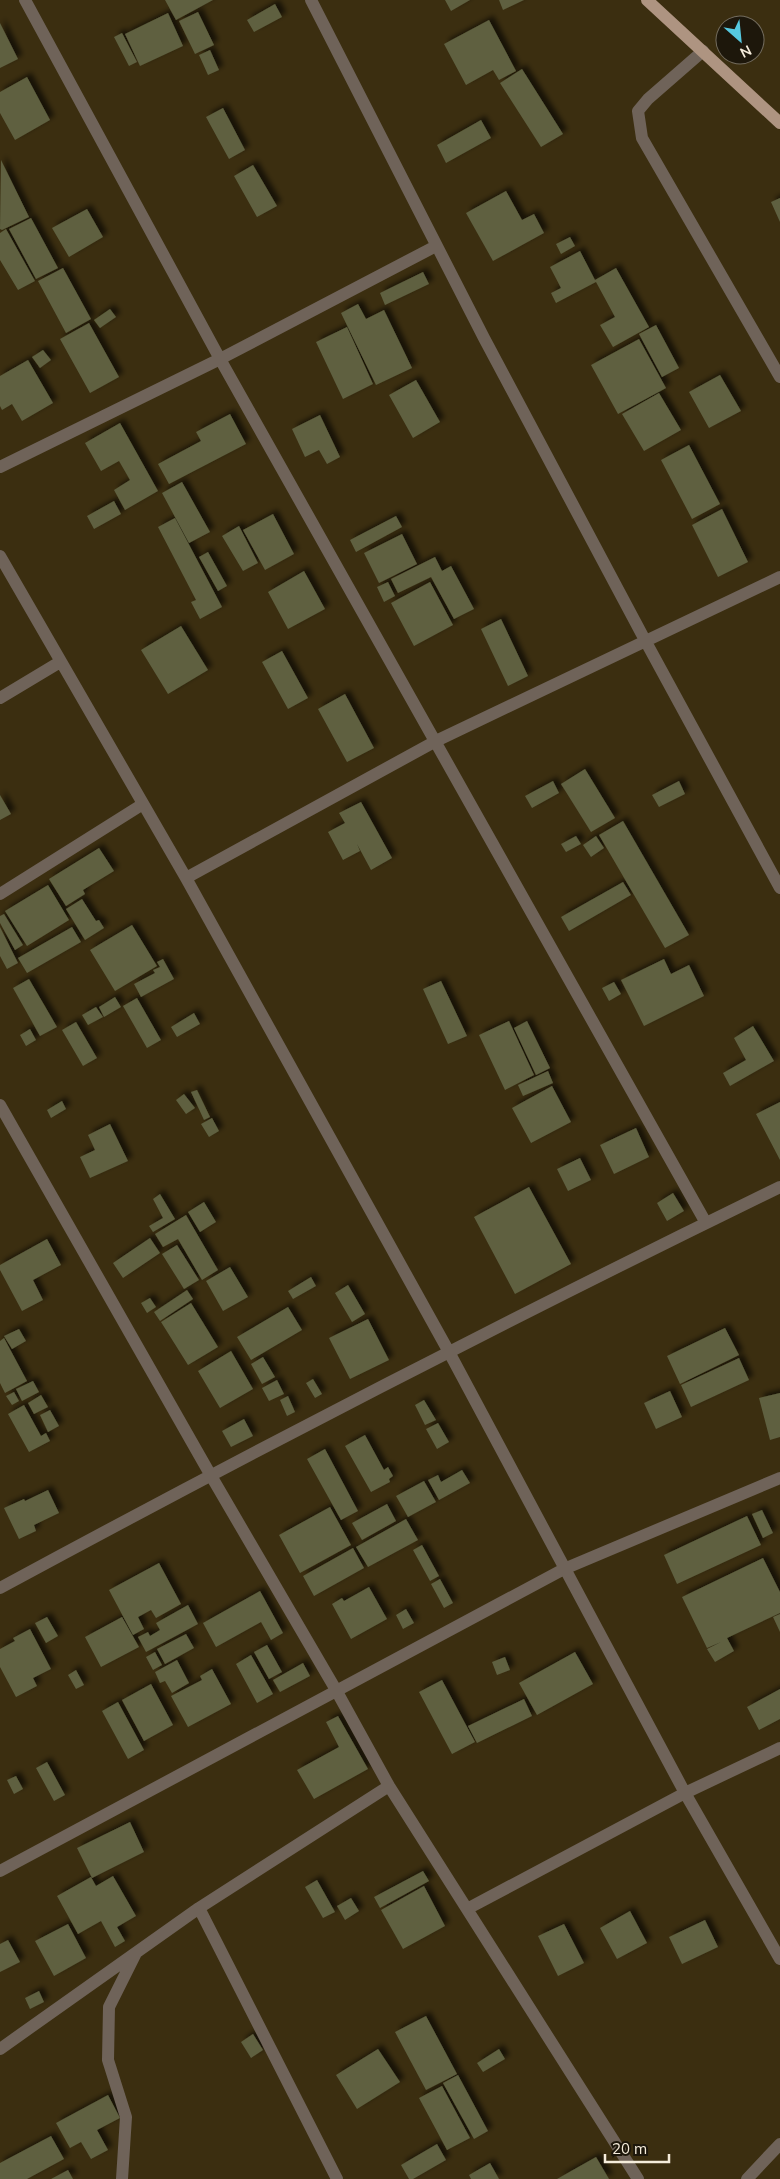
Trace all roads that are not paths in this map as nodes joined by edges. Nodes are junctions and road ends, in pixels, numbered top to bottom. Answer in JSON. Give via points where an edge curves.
{"nodes":[{"id":1,"x":25,"y":0,"type":"edge"},
{"id":2,"x":311,"y":0,"type":"edge"},
{"id":3,"x":647,"y":0,"type":"edge"},
{"id":4,"x":703,"y":51,"type":"junction"},
{"id":5,"x":780,"y":123,"type":"edge"},
{"id":6,"x":436,"y":246,"type":"junction"},
{"id":7,"x":220,"y":359,"type":"junction"},
{"id":8,"x":780,"y":377,"type":"edge"},
{"id":9,"x":0,"y":467,"type":"edge"},
{"id":10,"x":0,"y":556,"type":"edge"},
{"id":11,"x":780,"y":577,"type":"edge"},
{"id":12,"x":646,"y":642,"type":"junction"},
{"id":13,"x":60,"y":662,"type":"junction"},
{"id":14,"x":0,"y":698,"type":"edge"},
{"id":15,"x":436,"y":741,"type":"junction"},
{"id":16,"x":143,"y":804,"type":"junction"},
{"id":17,"x":186,"y":878,"type":"junction"},
{"id":18,"x":780,"y":888,"type":"edge"},
{"id":19,"x":0,"y":894,"type":"edge"},
{"id":20,"x":0,"y":1105,"type":"edge"},
{"id":21,"x":780,"y":1187,"type":"edge"},
{"id":22,"x":706,"y":1223,"type":"junction"},
{"id":23,"x":449,"y":1352,"type":"junction"},
{"id":24,"x":210,"y":1474,"type":"junction"},
{"id":25,"x":780,"y":1478,"type":"edge"},
{"id":26,"x":564,"y":1569,"type":"junction"},
{"id":27,"x":0,"y":1588,"type":"edge"},
{"id":28,"x":336,"y":1690,"type":"junction"},
{"id":29,"x":780,"y":1748,"type":"edge"},
{"id":30,"x":389,"y":1786,"type":"junction"},
{"id":31,"x":685,"y":1793,"type":"junction"},
{"id":32,"x":0,"y":1871,"type":"edge"},
{"id":33,"x":199,"y":1908,"type":"junction"},
{"id":34,"x":467,"y":1909,"type":"junction"},
{"id":35,"x":137,"y":1952,"type":"junction"},
{"id":36,"x":780,"y":1959,"type":"edge"},
{"id":37,"x":0,"y":2049,"type":"edge"},
{"id":38,"x":780,"y":2144,"type":"edge"},
{"id":39,"x":122,"y":2179,"type":"edge"},
{"id":40,"x":337,"y":2179,"type":"edge"},
{"id":41,"x":638,"y":2179,"type":"edge"},
{"id":42,"x":747,"y":2179,"type":"edge"}],
"edges":[{"from":1,"to":7,"type":"street"},
{"from":2,"to":6,"type":"street"},
{"from":3,"to":4,"type":"main road"},
{"from":4,"to":5,"type":"main road"},
{"from":4,"to":8,"type":"street","via":[[638,111],[642,138]]},
{"from":6,"to":7,"type":"street"},
{"from":6,"to":12,"type":"street"},
{"from":7,"to":9,"type":"street"},
{"from":7,"to":15,"type":"street"},
{"from":10,"to":13,"type":"street"},
{"from":11,"to":12,"type":"street"},
{"from":12,"to":15,"type":"street"},
{"from":12,"to":18,"type":"street"},
{"from":13,"to":14,"type":"street"},
{"from":13,"to":16,"type":"street"},
{"from":15,"to":17,"type":"street"},
{"from":15,"to":22,"type":"street"},
{"from":16,"to":17,"type":"street"},
{"from":16,"to":19,"type":"street"},
{"from":17,"to":23,"type":"street"},
{"from":20,"to":24,"type":"street"},
{"from":21,"to":22,"type":"street"},
{"from":22,"to":23,"type":"street"},
{"from":23,"to":24,"type":"street"},
{"from":23,"to":26,"type":"street"},
{"from":24,"to":27,"type":"street"},
{"from":24,"to":28,"type":"street"},
{"from":25,"to":26,"type":"street"},
{"from":26,"to":28,"type":"street"},
{"from":26,"to":31,"type":"street"},
{"from":28,"to":30,"type":"street"},
{"from":28,"to":32,"type":"street"},
{"from":29,"to":31,"type":"street"},
{"from":30,"to":33,"type":"street"},
{"from":30,"to":34,"type":"street"},
{"from":31,"to":34,"type":"street"},
{"from":31,"to":36,"type":"street"},
{"from":33,"to":35,"type":"street"},
{"from":33,"to":40,"type":"street"},
{"from":34,"to":41,"type":"street"},
{"from":35,"to":37,"type":"street"},
{"from":35,"to":39,"type":"street","via":[[110,2007],[108,2060],[126,2117]]},
{"from":38,"to":42,"type":"street"}]}
